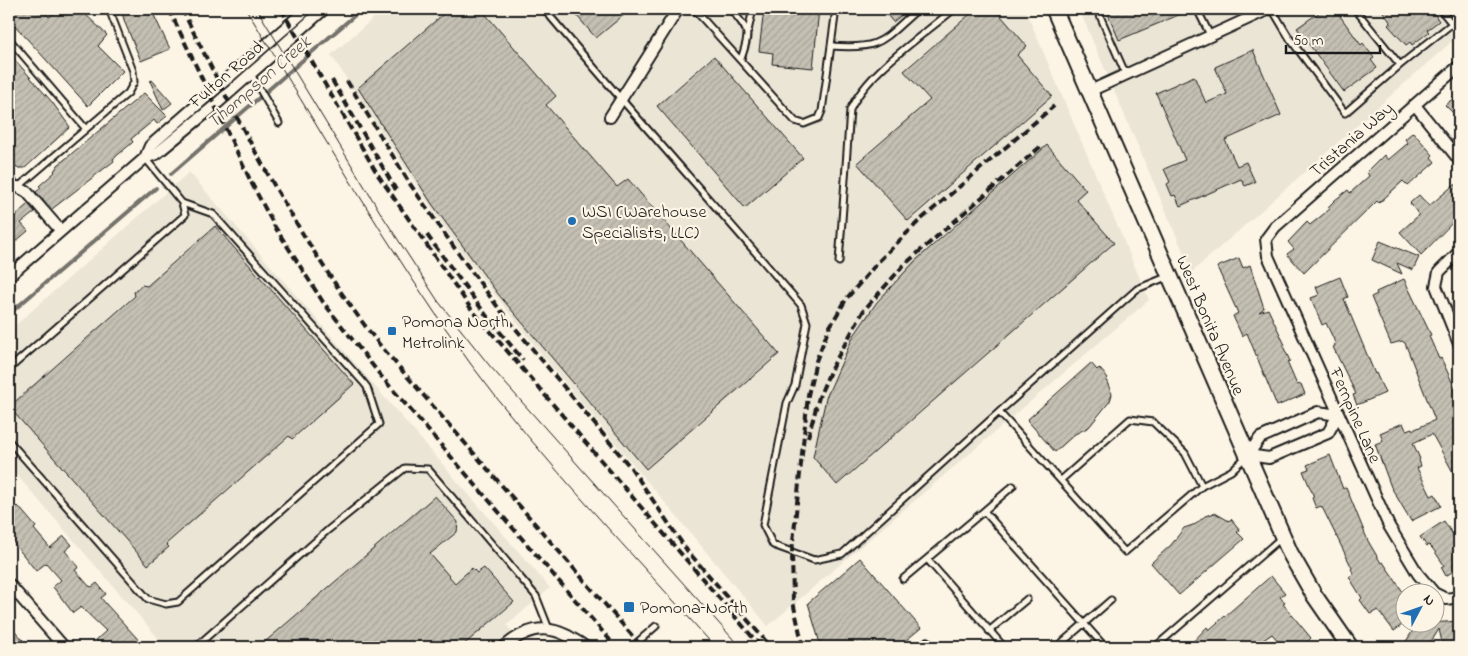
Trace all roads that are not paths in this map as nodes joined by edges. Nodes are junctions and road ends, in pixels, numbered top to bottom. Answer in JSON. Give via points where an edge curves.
{"nodes":[{"id":1,"x":109,"y":9,"type":"edge"},
{"id":2,"x":306,"y":9,"type":"edge"},
{"id":3,"x":324,"y":9,"type":"edge"},
{"id":4,"x":544,"y":9,"type":"edge"},
{"id":5,"x":678,"y":9,"type":"edge"},
{"id":6,"x":694,"y":9,"type":"edge"},
{"id":7,"x":731,"y":9,"type":"edge"},
{"id":8,"x":752,"y":9,"type":"edge"},
{"id":9,"x":836,"y":9,"type":"edge"},
{"id":10,"x":918,"y":9,"type":"edge"},
{"id":11,"x":954,"y":9,"type":"edge"},
{"id":12,"x":1054,"y":9,"type":"edge"},
{"id":13,"x":1097,"y":9,"type":"edge"},
{"id":14,"x":1197,"y":9,"type":"edge"},
{"id":15,"x":1271,"y":9,"type":"edge"},
{"id":16,"x":1355,"y":9,"type":"edge"},
{"id":17,"x":1440,"y":9,"type":"edge"},
{"id":18,"x":1459,"y":18,"type":"edge"},
{"id":19,"x":1453,"y":24,"type":"junction"},
{"id":20,"x":748,"y":31,"type":"junction"},
{"id":21,"x":1211,"y":37,"type":"junction"},
{"id":22,"x":9,"y":39,"type":"edge"},
{"id":23,"x":831,"y":46,"type":"junction"},
{"id":24,"x":741,"y":59,"type":"junction"},
{"id":25,"x":1400,"y":65,"type":"junction"},
{"id":26,"x":1459,"y":66,"type":"edge"},
{"id":27,"x":1126,"y":75,"type":"junction"},
{"id":28,"x":253,"y":78,"type":"junction"},
{"id":29,"x":1090,"y":91,"type":"junction"},
{"id":30,"x":621,"y":100,"type":"junction"},
{"id":31,"x":1415,"y":105,"type":"junction"},
{"id":32,"x":610,"y":117,"type":"dead end"},
{"id":33,"x":279,"y":123,"type":"dead end"},
{"id":34,"x":86,"y":129,"type":"junction"},
{"id":35,"x":145,"y":158,"type":"junction"},
{"id":36,"x":1459,"y":160,"type":"edge"},
{"id":37,"x":9,"y":177,"type":"edge"},
{"id":38,"x":18,"y":188,"type":"junction"},
{"id":39,"x":9,"y":195,"type":"edge"},
{"id":40,"x":182,"y":204,"type":"junction"},
{"id":41,"x":61,"y":231,"type":"junction"},
{"id":42,"x":1266,"y":239,"type":"joint"},
{"id":43,"x":1459,"y":252,"type":"edge"},
{"id":44,"x":839,"y":262,"type":"dead end"},
{"id":45,"x":1170,"y":275,"type":"junction"},
{"id":46,"x":9,"y":276,"type":"edge"},
{"id":47,"x":1459,"y":344,"type":"edge"},
{"id":48,"x":9,"y":369,"type":"edge"},
{"id":49,"x":999,"y":412,"type":"junction"},
{"id":50,"x":1338,"y":415,"type":"junction"},
{"id":51,"x":9,"y":441,"type":"edge"},
{"id":52,"x":1248,"y":455,"type":"junction"},
{"id":53,"x":1060,"y":480,"type":"junction"},
{"id":54,"x":1013,"y":486,"type":"dead end"},
{"id":55,"x":1202,"y":486,"type":"junction"},
{"id":56,"x":984,"y":511,"type":"junction"},
{"id":57,"x":1283,"y":536,"type":"junction"},
{"id":58,"x":927,"y":559,"type":"junction"},
{"id":59,"x":903,"y":579,"type":"dead end"},
{"id":60,"x":9,"y":584,"type":"edge"},
{"id":61,"x":1426,"y":584,"type":"edge"},
{"id":62,"x":1459,"y":597,"type":"edge"},
{"id":63,"x":1027,"y":599,"type":"dead end"},
{"id":64,"x":1446,"y":599,"type":"edge"},
{"id":65,"x":1111,"y":600,"type":"dead end"},
{"id":66,"x":1084,"y":624,"type":"junction"},
{"id":67,"x":656,"y":626,"type":"dead end"},
{"id":68,"x":549,"y":629,"type":"junction"},
{"id":69,"x":989,"y":631,"type":"junction"},
{"id":70,"x":64,"y":647,"type":"edge"},
{"id":71,"x":200,"y":647,"type":"edge"},
{"id":72,"x":504,"y":647,"type":"edge"},
{"id":73,"x":585,"y":647,"type":"edge"},
{"id":74,"x":632,"y":647,"type":"edge"},
{"id":75,"x":920,"y":647,"type":"edge"},
{"id":76,"x":932,"y":647,"type":"edge"},
{"id":77,"x":1004,"y":647,"type":"edge"},
{"id":78,"x":1057,"y":647,"type":"edge"},
{"id":79,"x":1105,"y":647,"type":"edge"},
{"id":80,"x":1155,"y":647,"type":"edge"},
{"id":81,"x":1350,"y":647,"type":"edge"}],
"edges":[{"from":1,"to":34,"type":"lane","via":[[133,71],[134,82],[128,92]]},
{"from":2,"to":35,"type":"street","name":"Fulton Road","via":[[150,146]]},
{"from":3,"to":28,"type":"street","name":"Fulton Road"},
{"from":4,"to":30,"type":"lane"},
{"from":5,"to":30,"type":"street"},
{"from":6,"to":24,"type":"lane"},
{"from":7,"to":20,"type":"lane"},
{"from":8,"to":20,"type":"lane"},
{"from":9,"to":23,"type":"lane"},
{"from":10,"to":23,"type":"lane","via":[[879,43],[857,48]]},
{"from":11,"to":44,"type":"lane","via":[[877,74],[855,99],[850,110]]},
{"from":12,"to":29,"type":"main road","name":"West Bonita Avenue"},
{"from":13,"to":27,"type":"lane"},
{"from":14,"to":21,"type":"lane"},
{"from":15,"to":21,"type":"street"},
{"from":15,"to":25,"type":"lane","via":[[1345,113]]},
{"from":16,"to":25,"type":"lane"},
{"from":17,"to":19,"type":"lane"},
{"from":18,"to":19,"type":"lane"},
{"from":19,"to":25,"type":"lane"},
{"from":20,"to":24,"type":"lane"},
{"from":21,"to":27,"type":"street"},
{"from":22,"to":34,"type":"lane"},
{"from":23,"to":24,"type":"lane","via":[[819,118],[804,124],[795,121]]},
{"from":26,"to":31,"type":"street","name":"Tristania Way"},
{"from":27,"to":29,"type":"street"},
{"from":28,"to":33,"type":"lane"},
{"from":28,"to":35,"type":"street","name":"Fulton Road","via":[[156,154]]},
{"from":29,"to":45,"type":"main road","name":"West Bonita Avenue"},
{"from":30,"to":32,"type":"street"},
{"from":30,"to":49,"type":"lane","via":[[801,306],[807,323],[795,385],[787,402],[763,525],[773,545],[814,560],[842,554]]},
{"from":31,"to":36,"type":"street"},
{"from":31,"to":42,"type":"street","name":"Tristania Way","via":[[1275,227]]},
{"from":34,"to":38,"type":"lane"},
{"from":35,"to":40,"type":"lane"},
{"from":35,"to":41,"type":"street","name":"Fulton Road"},
{"from":37,"to":38,"type":"lane"},
{"from":38,"to":39,"type":"lane"},
{"from":38,"to":41,"type":"street","via":[[27,192]]},
{"from":40,"to":48,"type":"lane","via":[[184,216]]},
{"from":40,"to":51,"type":"lane","via":[[217,218],[363,382],[379,424],[178,602],[166,604],[148,599]]},
{"from":41,"to":46,"type":"street","name":"Fulton Road"},
{"from":42,"to":50,"type":"street","name":"Fernpine Lane","via":[[1268,256]]},
{"from":43,"to":47,"type":"street","via":[[1439,272],[1436,286]]},
{"from":45,"to":49,"type":"lane","via":[[1136,289]]},
{"from":45,"to":52,"type":"main road","name":"West Bonita Avenue"},
{"from":49,"to":53,"type":"lane"},
{"from":50,"to":52,"type":"street","via":[[1318,412],[1304,418],[1260,438]]},
{"from":50,"to":52,"type":"street","via":[[1328,433],[1269,458]]},
{"from":50,"to":61,"type":"street","name":"Fernpine Lane","via":[[1388,526]]},
{"from":52,"to":55,"type":"lane","via":[[1231,471]]},
{"from":52,"to":57,"type":"main road","name":"West Bonita Avenue"},
{"from":53,"to":55,"type":"lane","via":[[1130,419],[1152,422],[1185,453]]},
{"from":53,"to":55,"type":"lane","via":[[1125,552]]},
{"from":54,"to":56,"type":"lane"},
{"from":56,"to":58,"type":"lane"},
{"from":56,"to":66,"type":"lane"},
{"from":57,"to":80,"type":"lane"},
{"from":57,"to":81,"type":"main road","name":"West Bonita Avenue","via":[[1314,595]]},
{"from":58,"to":59,"type":"lane"},
{"from":58,"to":69,"type":"lane"},
{"from":60,"to":70,"type":"street"},
{"from":62,"to":64,"type":"street","name":"Fernpine Lane"},
{"from":63,"to":69,"type":"lane"},
{"from":65,"to":66,"type":"lane"},
{"from":66,"to":78,"type":"lane"},
{"from":66,"to":79,"type":"lane"},
{"from":67,"to":74,"type":"lane"},
{"from":68,"to":71,"type":"lane","via":[[536,596],[428,469],[405,468],[299,556],[199,644]]},
{"from":68,"to":72,"type":"street","via":[[535,628],[517,636]]},
{"from":68,"to":73,"type":"street"},
{"from":69,"to":77,"type":"lane"},
{"from":75,"to":76,"type":"lane","via":[[927,641]]}]}
